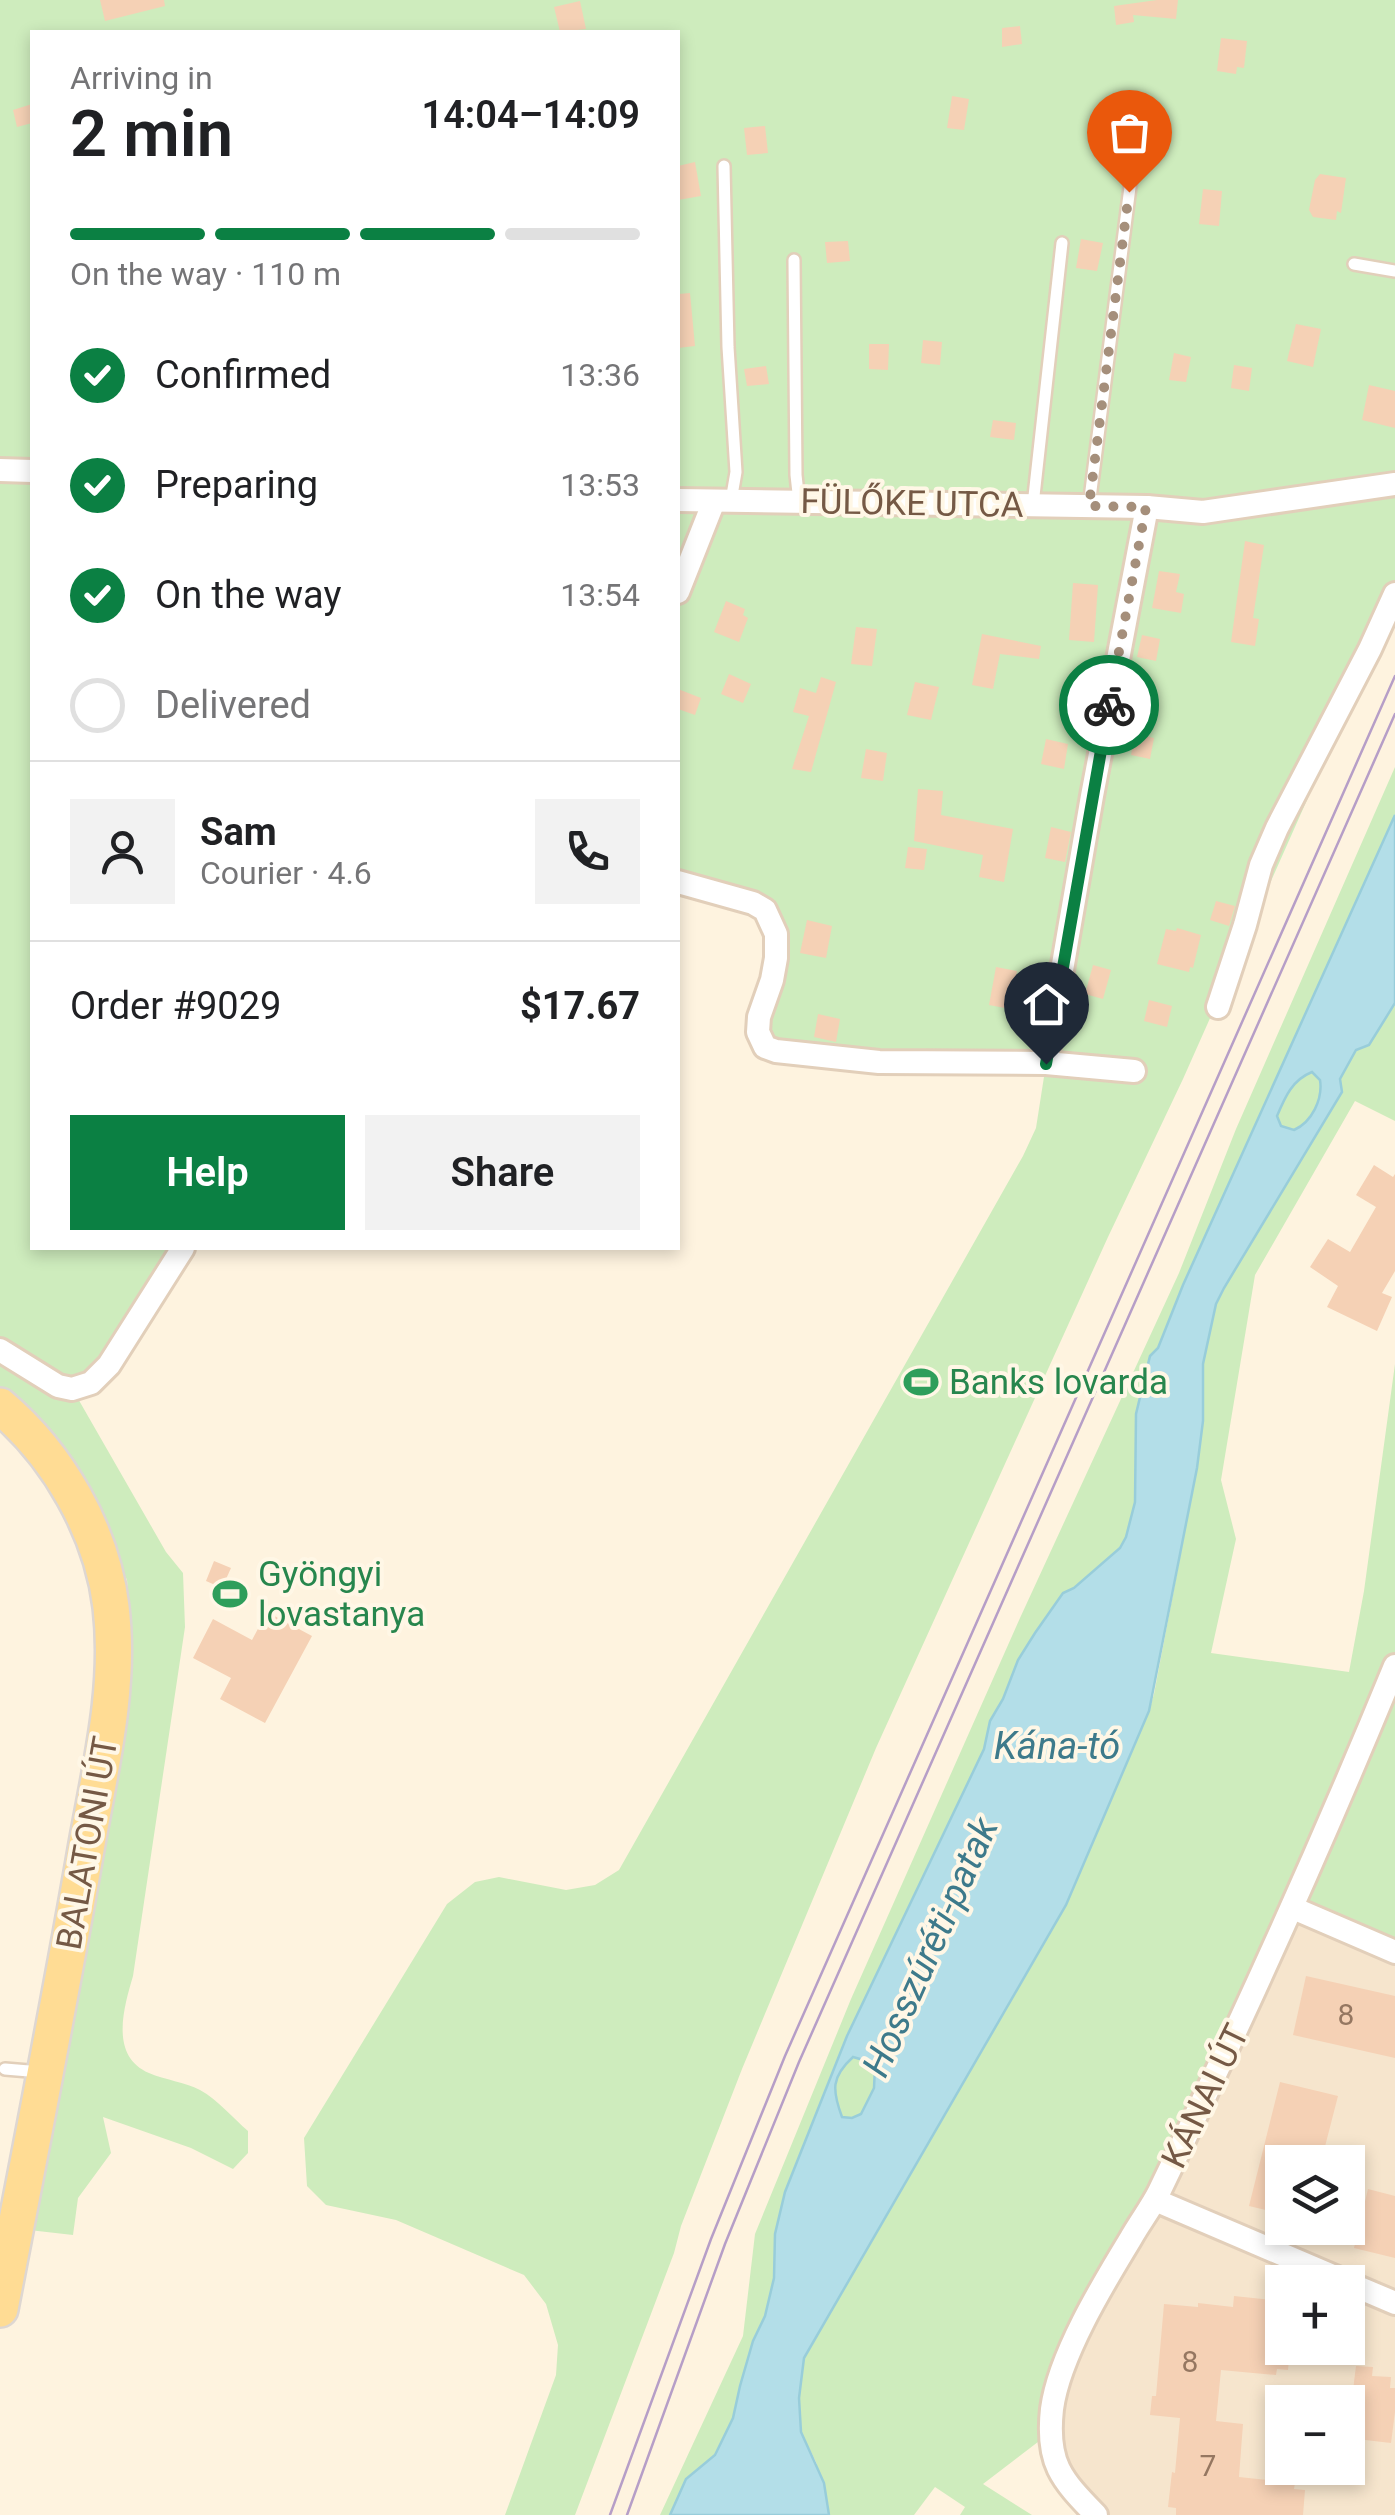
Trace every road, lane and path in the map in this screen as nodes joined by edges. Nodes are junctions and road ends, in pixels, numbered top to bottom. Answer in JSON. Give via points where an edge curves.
{"nodes":[{"id":1,"x":1134,"y":156,"type":"dead end"},
{"id":2,"x":724,"y":166,"type":"dead end"},
{"id":3,"x":1062,"y":243,"type":"dead end"},
{"id":4,"x":794,"y":260,"type":"dead end"},
{"id":5,"x":1354,"y":264,"type":"dead end"},
{"id":6,"x":1395,"y":271,"type":"edge"},
{"id":7,"x":0,"y":470,"type":"edge"},
{"id":8,"x":30,"y":471,"type":"edge"},
{"id":9,"x":1395,"y":484,"type":"edge"},
{"id":10,"x":680,"y":500,"type":"edge"},
{"id":11,"x":722,"y":501,"type":"junction"},
{"id":12,"x":799,"y":502,"type":"junction"},
{"id":13,"x":1032,"y":505,"type":"junction"},
{"id":14,"x":1089,"y":506,"type":"junction"},
{"id":15,"x":1146,"y":507,"type":"junction"},
{"id":16,"x":680,"y":588,"type":"edge"},
{"id":17,"x":1395,"y":594,"type":"edge"},
{"id":18,"x":680,"y":883,"type":"edge"},
{"id":19,"x":1218,"y":1007,"type":"dead end"},
{"id":20,"x":1046,"y":1064,"type":"junction"},
{"id":21,"x":1134,"y":1071,"type":"dead end"},
{"id":22,"x":182,"y":1250,"type":"edge"},
{"id":23,"x":0,"y":1350,"type":"edge"},
{"id":24,"x":0,"y":1406,"type":"edge"},
{"id":25,"x":1395,"y":1666,"type":"edge"},
{"id":26,"x":1293,"y":1908,"type":"junction"},
{"id":27,"x":1395,"y":1952,"type":"edge"},
{"id":28,"x":5,"y":2068,"type":"dead end"},
{"id":29,"x":45,"y":2072,"type":"junction"},
{"id":30,"x":1155,"y":2200,"type":"junction"},
{"id":31,"x":1305,"y":2265,"type":"edge"},
{"id":32,"x":1365,"y":2290,"type":"edge"},
{"id":33,"x":1395,"y":2303,"type":"edge"},
{"id":34,"x":0,"y":2309,"type":"edge"},
{"id":35,"x":1096,"y":2515,"type":"edge"}],
"edges":[{"from":1,"to":14,"type":"lane"},
{"from":2,"to":11,"type":"lane","via":[[736,472]]},
{"from":3,"to":13,"type":"lane"},
{"from":4,"to":12,"type":"lane"},
{"from":5,"to":6,"type":"lane"},
{"from":7,"to":8,"type":"street"},
{"from":9,"to":15,"type":"street","name":"FÜLŐKE UTCA","via":[[1203,512]]},
{"from":10,"to":11,"type":"street","name":"FÜLŐKE UTCA"},
{"from":11,"to":12,"type":"street","name":"FÜLŐKE UTCA"},
{"from":11,"to":16,"type":"street"},
{"from":12,"to":13,"type":"street","name":"FÜLŐKE UTCA"},
{"from":13,"to":14,"type":"street","name":"FÜLŐKE UTCA"},
{"from":14,"to":15,"type":"street","name":"FÜLŐKE UTCA"},
{"from":15,"to":20,"type":"street"},
{"from":17,"to":19,"type":"street","via":[[1260,864]]},
{"from":18,"to":20,"type":"street","via":[[765,910],[776,934],[776,958],[758,1017],[765,1047],[879,1062]]},
{"from":20,"to":21,"type":"street"},
{"from":22,"to":23,"type":"street","via":[[110,1365],[91,1383],[58,1386]]},
{"from":24,"to":29,"type":"main road","name":"BALATONI ÚT","via":[[41,1445],[80,1510],[97,1550],[115,1648]]},
{"from":25,"to":26,"type":"street","name":"KÁNAI ÚT"},
{"from":26,"to":27,"type":"street"},
{"from":26,"to":30,"type":"street","name":"KÁNAI ÚT"},
{"from":28,"to":29,"type":"lane"},
{"from":29,"to":34,"type":"main road","name":"BALATONI ÚT"},
{"from":30,"to":31,"type":"street"},
{"from":30,"to":35,"type":"street","name":"KÁNAI ÚT","via":[[1072,2347],[1052,2407],[1058,2470]]},
{"from":32,"to":33,"type":"street"}]}
